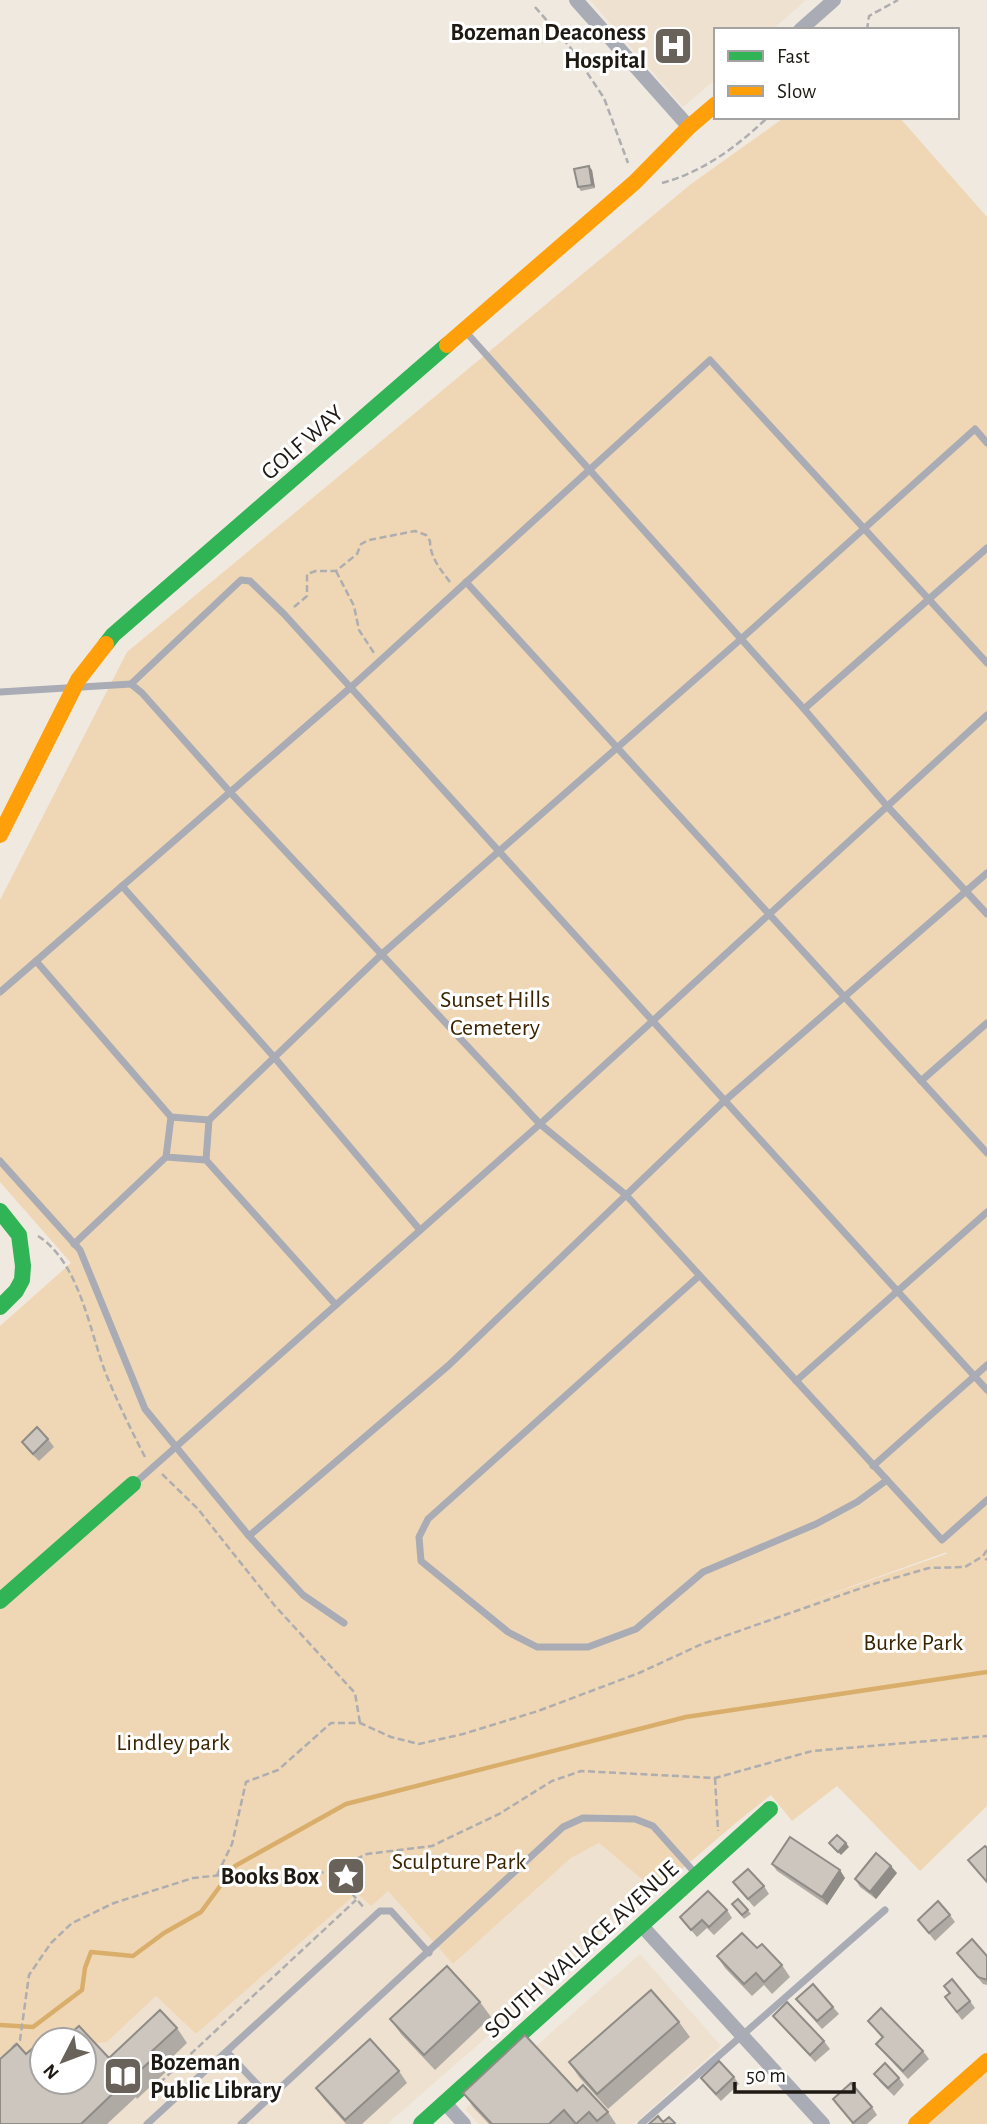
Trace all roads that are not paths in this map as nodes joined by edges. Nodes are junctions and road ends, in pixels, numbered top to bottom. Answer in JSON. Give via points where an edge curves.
{"nodes":[{"id":1,"x":576,"y":0,"type":"edge"},
{"id":2,"x":834,"y":0,"type":"edge"},
{"id":3,"x":802,"y":28,"type":"edge"},
{"id":4,"x":714,"y":106,"type":"edge"},
{"id":5,"x":689,"y":127,"type":"junction"},
{"id":6,"x":465,"y":331,"type":"junction"},
{"id":7,"x":987,"y":443,"type":"edge"},
{"id":8,"x":589,"y":469,"type":"junction"},
{"id":9,"x":864,"y":527,"type":"junction"},
{"id":10,"x":987,"y":548,"type":"edge"},
{"id":11,"x":466,"y":582,"type":"junction"},
{"id":12,"x":929,"y":599,"type":"junction"},
{"id":13,"x":741,"y":639,"type":"junction"},
{"id":14,"x":987,"y":663,"type":"edge"},
{"id":15,"x":131,"y":684,"type":"junction"},
{"id":16,"x":75,"y":687,"type":"junction"},
{"id":17,"x":350,"y":688,"type":"junction"},
{"id":18,"x":0,"y":692,"type":"edge"},
{"id":19,"x":804,"y":709,"type":"junction"},
{"id":20,"x":987,"y":715,"type":"edge"},
{"id":21,"x":617,"y":748,"type":"junction"},
{"id":22,"x":230,"y":792,"type":"junction"},
{"id":23,"x":887,"y":806,"type":"junction"},
{"id":24,"x":0,"y":835,"type":"edge"},
{"id":25,"x":499,"y":852,"type":"junction"},
{"id":26,"x":987,"y":873,"type":"edge"},
{"id":27,"x":122,"y":886,"type":"junction"},
{"id":28,"x":966,"y":891,"type":"junction"},
{"id":29,"x":769,"y":914,"type":"junction"},
{"id":30,"x":987,"y":914,"type":"edge"},
{"id":31,"x":382,"y":954,"type":"junction"},
{"id":32,"x":36,"y":961,"type":"junction"},
{"id":33,"x":0,"y":992,"type":"edge"},
{"id":34,"x":845,"y":997,"type":"junction"},
{"id":35,"x":653,"y":1021,"type":"junction"},
{"id":36,"x":987,"y":1023,"type":"edge"},
{"id":37,"x":274,"y":1057,"type":"junction"},
{"id":38,"x":922,"y":1081,"type":"junction"},
{"id":39,"x":725,"y":1101,"type":"junction"},
{"id":40,"x":171,"y":1118,"type":"junction"},
{"id":41,"x":209,"y":1120,"type":"junction"},
{"id":42,"x":540,"y":1124,"type":"junction"},
{"id":43,"x":987,"y":1153,"type":"edge"},
{"id":44,"x":166,"y":1157,"type":"junction"},
{"id":45,"x":206,"y":1160,"type":"junction"},
{"id":46,"x":0,"y":1161,"type":"edge"},
{"id":47,"x":626,"y":1195,"type":"junction"},
{"id":48,"x":0,"y":1211,"type":"edge"},
{"id":49,"x":987,"y":1212,"type":"edge"},
{"id":50,"x":420,"y":1230,"type":"junction"},
{"id":51,"x":74,"y":1244,"type":"junction"},
{"id":52,"x":699,"y":1276,"type":"junction"},
{"id":53,"x":898,"y":1291,"type":"junction"},
{"id":54,"x":336,"y":1305,"type":"junction"},
{"id":55,"x":0,"y":1307,"type":"edge"},
{"id":56,"x":987,"y":1365,"type":"edge"},
{"id":57,"x":974,"y":1376,"type":"junction"},
{"id":58,"x":796,"y":1381,"type":"junction"},
{"id":59,"x":987,"y":1390,"type":"edge"},
{"id":60,"x":175,"y":1447,"type":"junction"},
{"id":61,"x":873,"y":1466,"type":"junction"},
{"id":62,"x":887,"y":1480,"type":"junction"},
{"id":63,"x":134,"y":1484,"type":"joint"},
{"id":64,"x":987,"y":1500,"type":"edge"},
{"id":65,"x":249,"y":1536,"type":"junction"},
{"id":66,"x":0,"y":1601,"type":"edge"},
{"id":67,"x":344,"y":1623,"type":"dead end"},
{"id":68,"x":771,"y":1809,"type":"dead end"},
{"id":69,"x":697,"y":1874,"type":"junction"},
{"id":70,"x":885,"y":1910,"type":"dead end"},
{"id":71,"x":642,"y":1926,"type":"junction"},
{"id":72,"x":429,"y":1953,"type":"junction"},
{"id":73,"x":742,"y":2037,"type":"junction"},
{"id":74,"x":228,"y":2052,"type":"junction"},
{"id":75,"x":987,"y":2061,"type":"edge"},
{"id":76,"x":269,"y":2097,"type":"junction"},
{"id":77,"x":445,"y":2103,"type":"junction"},
{"id":78,"x":147,"y":2124,"type":"edge"},
{"id":79,"x":242,"y":2124,"type":"edge"},
{"id":80,"x":421,"y":2124,"type":"edge"},
{"id":81,"x":464,"y":2124,"type":"edge"},
{"id":82,"x":641,"y":2124,"type":"edge"},
{"id":83,"x":823,"y":2124,"type":"edge"},
{"id":84,"x":916,"y":2124,"type":"edge"}],
"edges":[{"from":1,"to":5,"type":"street"},
{"from":2,"to":3,"type":"street"},
{"from":4,"to":5,"type":"street","name":"GOLF WAY"},
{"from":5,"to":6,"type":"street","name":"GOLF WAY","via":[[635,182]]},
{"from":6,"to":8,"type":"lane"},
{"from":6,"to":16,"type":"street","name":"GOLF WAY","via":[[113,635]]},
{"from":7,"to":9,"type":"lane","via":[[975,429]]},
{"from":8,"to":9,"type":"lane","via":[[710,360]]},
{"from":8,"to":11,"type":"lane"},
{"from":8,"to":13,"type":"lane"},
{"from":9,"to":12,"type":"lane"},
{"from":9,"to":13,"type":"lane"},
{"from":10,"to":12,"type":"lane"},
{"from":11,"to":17,"type":"lane"},
{"from":11,"to":21,"type":"lane"},
{"from":12,"to":14,"type":"lane"},
{"from":12,"to":19,"type":"lane"},
{"from":13,"to":19,"type":"lane"},
{"from":13,"to":21,"type":"lane"},
{"from":15,"to":16,"type":"lane"},
{"from":15,"to":17,"type":"lane","via":[[241,580],[250,581],[284,614]]},
{"from":15,"to":22,"type":"lane"},
{"from":16,"to":18,"type":"lane"},
{"from":16,"to":24,"type":"street","name":"GOLF WAY"},
{"from":17,"to":22,"type":"lane"},
{"from":17,"to":25,"type":"lane"},
{"from":19,"to":23,"type":"lane"},
{"from":20,"to":23,"type":"lane"},
{"from":21,"to":25,"type":"lane"},
{"from":21,"to":29,"type":"lane"},
{"from":22,"to":27,"type":"lane"},
{"from":22,"to":31,"type":"lane"},
{"from":23,"to":28,"type":"lane"},
{"from":23,"to":29,"type":"lane"},
{"from":25,"to":31,"type":"lane"},
{"from":25,"to":35,"type":"lane"},
{"from":26,"to":28,"type":"lane"},
{"from":27,"to":32,"type":"lane"},
{"from":27,"to":37,"type":"lane"},
{"from":28,"to":30,"type":"lane"},
{"from":28,"to":34,"type":"lane"},
{"from":29,"to":34,"type":"lane"},
{"from":29,"to":35,"type":"lane"},
{"from":31,"to":37,"type":"lane"},
{"from":31,"to":42,"type":"lane"},
{"from":32,"to":33,"type":"lane"},
{"from":32,"to":40,"type":"lane"},
{"from":34,"to":38,"type":"lane"},
{"from":34,"to":39,"type":"lane"},
{"from":35,"to":39,"type":"lane"},
{"from":35,"to":42,"type":"lane"},
{"from":36,"to":38,"type":"lane"},
{"from":37,"to":41,"type":"lane"},
{"from":37,"to":50,"type":"lane"},
{"from":38,"to":43,"type":"lane"},
{"from":39,"to":47,"type":"lane"},
{"from":39,"to":53,"type":"lane"},
{"from":40,"to":41,"type":"lane"},
{"from":40,"to":44,"type":"lane"},
{"from":41,"to":45,"type":"lane"},
{"from":42,"to":47,"type":"lane"},
{"from":42,"to":50,"type":"lane"},
{"from":44,"to":45,"type":"lane"},
{"from":44,"to":51,"type":"lane"},
{"from":45,"to":54,"type":"lane"},
{"from":46,"to":51,"type":"lane"},
{"from":47,"to":52,"type":"lane"},
{"from":47,"to":65,"type":"lane","via":[[449,1365]]},
{"from":48,"to":55,"type":"street","via":[[19,1235],[22,1257],[22,1280]]},
{"from":49,"to":53,"type":"lane"},
{"from":50,"to":54,"type":"lane"},
{"from":51,"to":60,"type":"lane","via":[[145,1409]]},
{"from":52,"to":58,"type":"lane"},
{"from":52,"to":62,"type":"lane","via":[[428,1519],[419,1537],[421,1561],[508,1632],[537,1647],[588,1647],[636,1629],[703,1572],[816,1524]]},
{"from":53,"to":57,"type":"lane"},
{"from":53,"to":58,"type":"lane"},
{"from":54,"to":60,"type":"lane"},
{"from":56,"to":57,"type":"lane"},
{"from":57,"to":59,"type":"lane"},
{"from":57,"to":61,"type":"lane"},
{"from":58,"to":61,"type":"lane"},
{"from":60,"to":63,"type":"lane"},
{"from":60,"to":65,"type":"lane"},
{"from":61,"to":62,"type":"lane"},
{"from":62,"to":64,"type":"lane","via":[[942,1540]]},
{"from":63,"to":66,"type":"street"},
{"from":65,"to":67,"type":"lane","via":[[303,1595]]},
{"from":68,"to":69,"type":"street","name":"SOUTH WALLACE AVENUE"},
{"from":69,"to":71,"type":"street","name":"SOUTH WALLACE AVENUE"},
{"from":69,"to":72,"type":"lane","via":[[653,1826],[635,1819],[583,1818],[563,1827]]},
{"from":70,"to":73,"type":"lane"},
{"from":71,"to":73,"type":"street"},
{"from":71,"to":77,"type":"street","name":"SOUTH WALLACE AVENUE"},
{"from":72,"to":74,"type":"lane","via":[[391,1912],[380,1911]]},
{"from":72,"to":76,"type":"lane"},
{"from":73,"to":82,"type":"lane"},
{"from":73,"to":83,"type":"street"},
{"from":74,"to":76,"type":"lane"},
{"from":74,"to":78,"type":"lane"},
{"from":75,"to":84,"type":"street"},
{"from":76,"to":79,"type":"lane"},
{"from":77,"to":80,"type":"street","name":"SOUTH WALLACE AVENUE"},
{"from":77,"to":81,"type":"street"}]}
